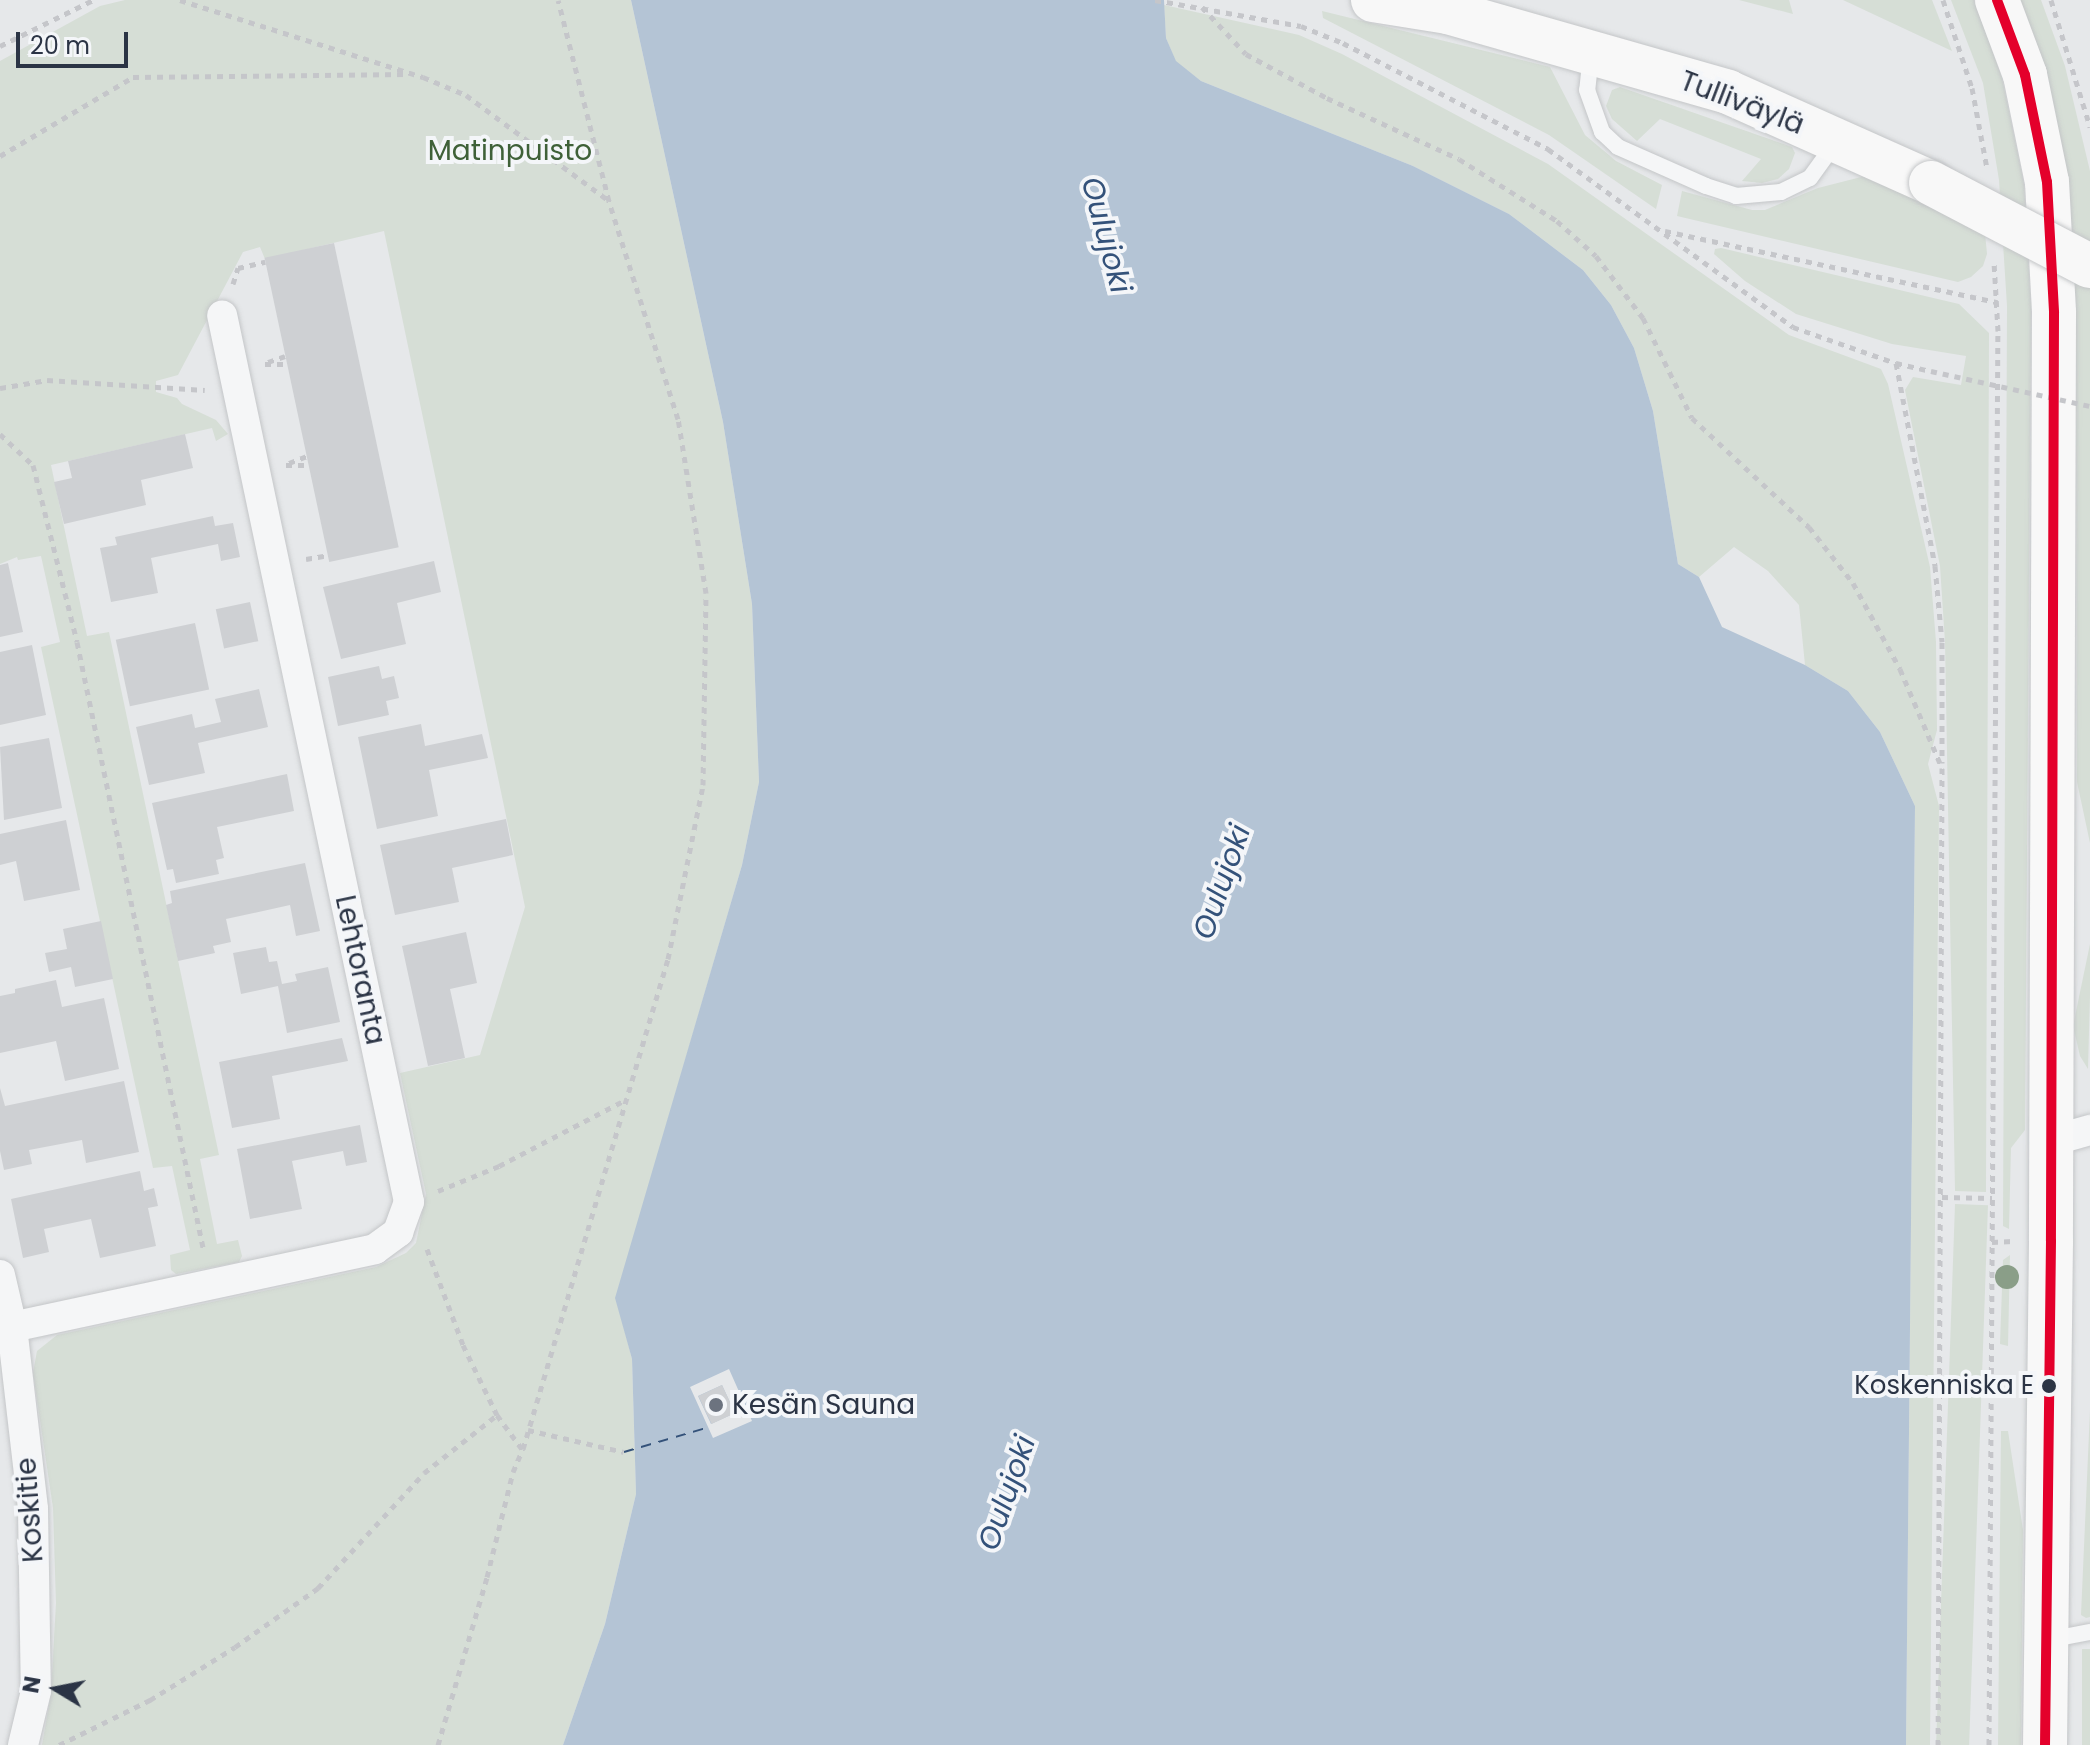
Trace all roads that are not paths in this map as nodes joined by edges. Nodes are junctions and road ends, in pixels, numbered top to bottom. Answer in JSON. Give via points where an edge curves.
{"nodes":[{"id":1,"x":1373,"y":0,"type":"edge"},
{"id":2,"x":1997,"y":0,"type":"edge"},
{"id":3,"x":1591,"y":53,"type":"junction"},
{"id":4,"x":1837,"y":141,"type":"junction"},
{"id":5,"x":2090,"y":266,"type":"edge"},
{"id":6,"x":222,"y":315,"type":"dead end"},
{"id":7,"x":2071,"y":1136,"type":"edge"},
{"id":8,"x":0,"y":1275,"type":"edge"},
{"id":9,"x":12,"y":1327,"type":"junction"},
{"id":10,"x":2090,"y":1632,"type":"edge"},
{"id":11,"x":2046,"y":1640,"type":"junction"},
{"id":12,"x":23,"y":1745,"type":"edge"},
{"id":13,"x":2045,"y":1745,"type":"edge"}],
"edges":[{"from":1,"to":3,"type":"street","name":"Tulliväylä","via":[[1448,12]]},
{"from":2,"to":7,"type":"street","via":[[2025,75],[2047,182]]},
{"from":3,"to":4,"type":"street","name":"Tulliväylä","via":[[1728,92]]},
{"from":3,"to":4,"type":"lane","via":[[1587,90],[1602,132],[1618,147],[1706,186],[1736,196],[1781,192],[1810,178]]},
{"from":4,"to":5,"type":"street","name":"Tulliväylä","bridge":true},
{"from":6,"to":9,"type":"street","name":"Lehtoranta","via":[[409,1202],[398,1232],[375,1249]]},
{"from":7,"to":11,"type":"street"},
{"from":8,"to":9,"type":"street","name":"Koskitie"},
{"from":9,"to":12,"type":"street","name":"Koskitie","via":[[33,1509],[36,1691]]},
{"from":10,"to":11,"type":"lane"},
{"from":11,"to":13,"type":"street"}]}
